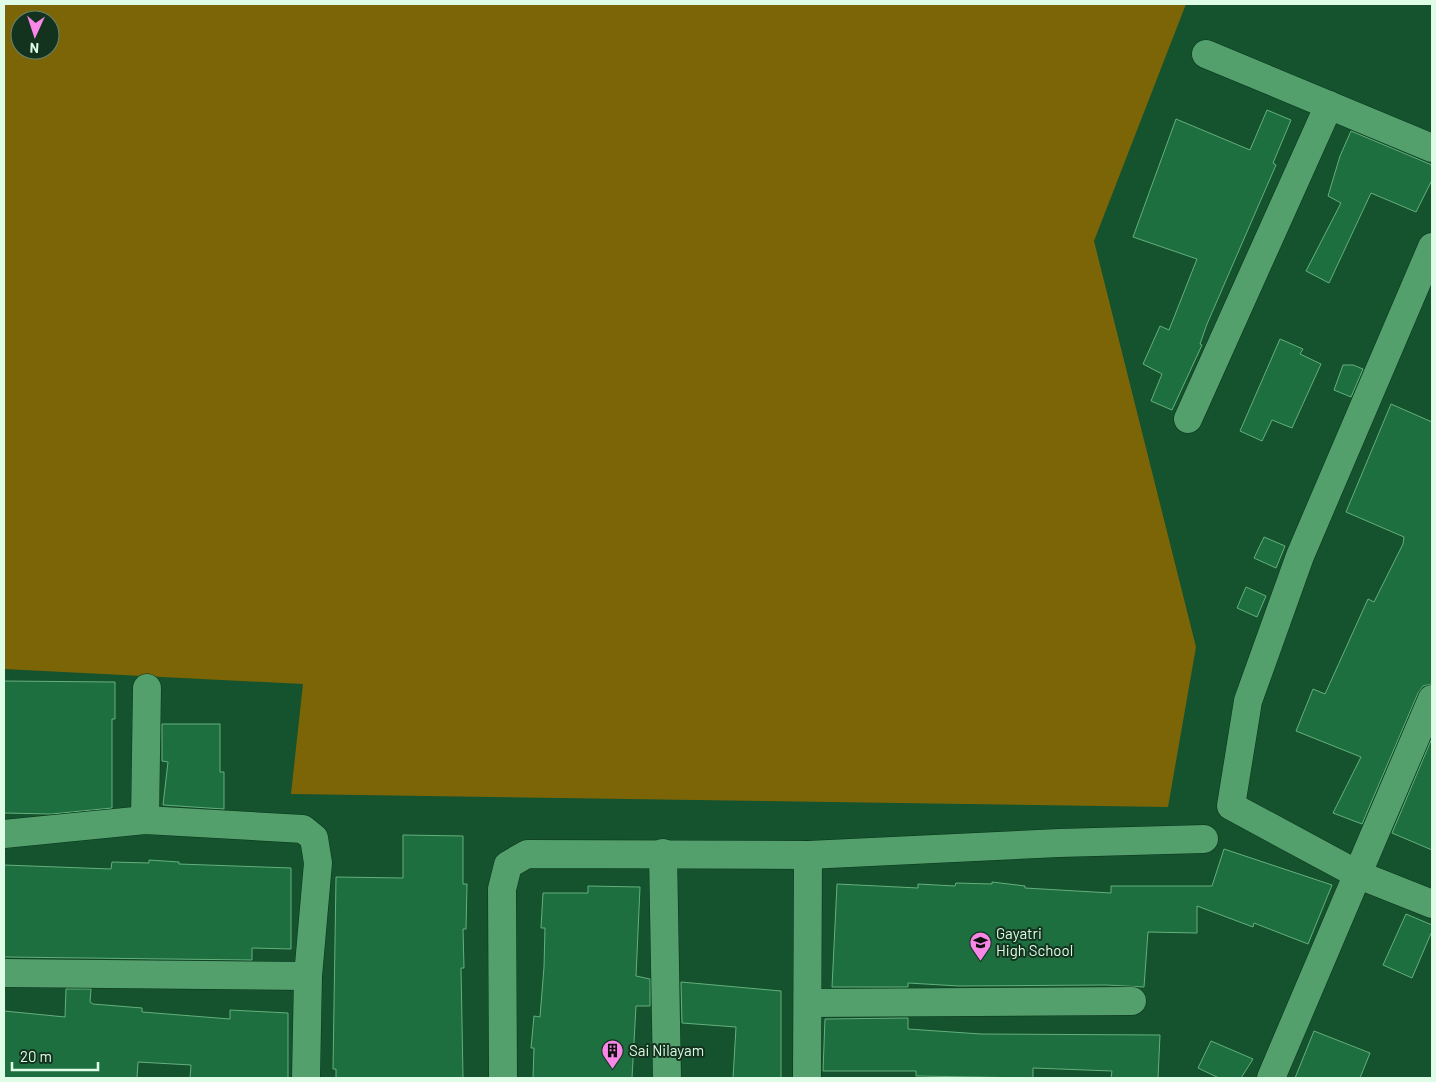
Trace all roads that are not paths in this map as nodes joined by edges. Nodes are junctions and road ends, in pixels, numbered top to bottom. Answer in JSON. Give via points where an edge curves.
{"nodes":[{"id":1,"x":1206,"y":54,"type":"dead end"},
{"id":2,"x":1329,"y":105,"type":"junction"},
{"id":3,"x":1432,"y":148,"type":"edge"},
{"id":4,"x":1432,"y":247,"type":"edge"},
{"id":5,"x":1188,"y":419,"type":"dead end"},
{"id":6,"x":147,"y":688,"type":"dead end"},
{"id":7,"x":1432,"y":699,"type":"edge"},
{"id":8,"x":145,"y":820,"type":"junction"},
{"id":9,"x":4,"y":834,"type":"edge"},
{"id":10,"x":1204,"y":839,"type":"dead end"},
{"id":11,"x":663,"y":853,"type":"junction"},
{"id":12,"x":808,"y":855,"type":"junction"},
{"id":13,"x":1359,"y":874,"type":"junction"},
{"id":14,"x":1432,"y":904,"type":"edge"},
{"id":15,"x":4,"y":973,"type":"edge"},
{"id":16,"x":308,"y":976,"type":"junction"},
{"id":17,"x":1132,"y":1001,"type":"dead end"},
{"id":18,"x":808,"y":1003,"type":"junction"},
{"id":19,"x":306,"y":1078,"type":"edge"},
{"id":20,"x":503,"y":1078,"type":"edge"},
{"id":21,"x":667,"y":1078,"type":"edge"},
{"id":22,"x":807,"y":1078,"type":"edge"},
{"id":23,"x":1271,"y":1078,"type":"edge"}],
"edges":[{"from":1,"to":2,"type":"street"},
{"from":2,"to":3,"type":"street"},
{"from":2,"to":5,"type":"street"},
{"from":4,"to":13,"type":"street","via":[[1300,556],[1248,701],[1231,806]]},
{"from":6,"to":8,"type":"street"},
{"from":7,"to":13,"type":"street"},
{"from":8,"to":9,"type":"street"},
{"from":8,"to":16,"type":"street","via":[[303,829],[314,838],[318,863]]},
{"from":10,"to":12,"type":"street"},
{"from":11,"to":12,"type":"street"},
{"from":11,"to":20,"type":"street","via":[[527,854],[508,865],[502,889]]},
{"from":11,"to":21,"type":"street"},
{"from":12,"to":18,"type":"street"},
{"from":13,"to":14,"type":"street"},
{"from":13,"to":23,"type":"street"},
{"from":15,"to":16,"type":"street"},
{"from":16,"to":19,"type":"street"},
{"from":17,"to":18,"type":"street"},
{"from":18,"to":22,"type":"street"}]}
